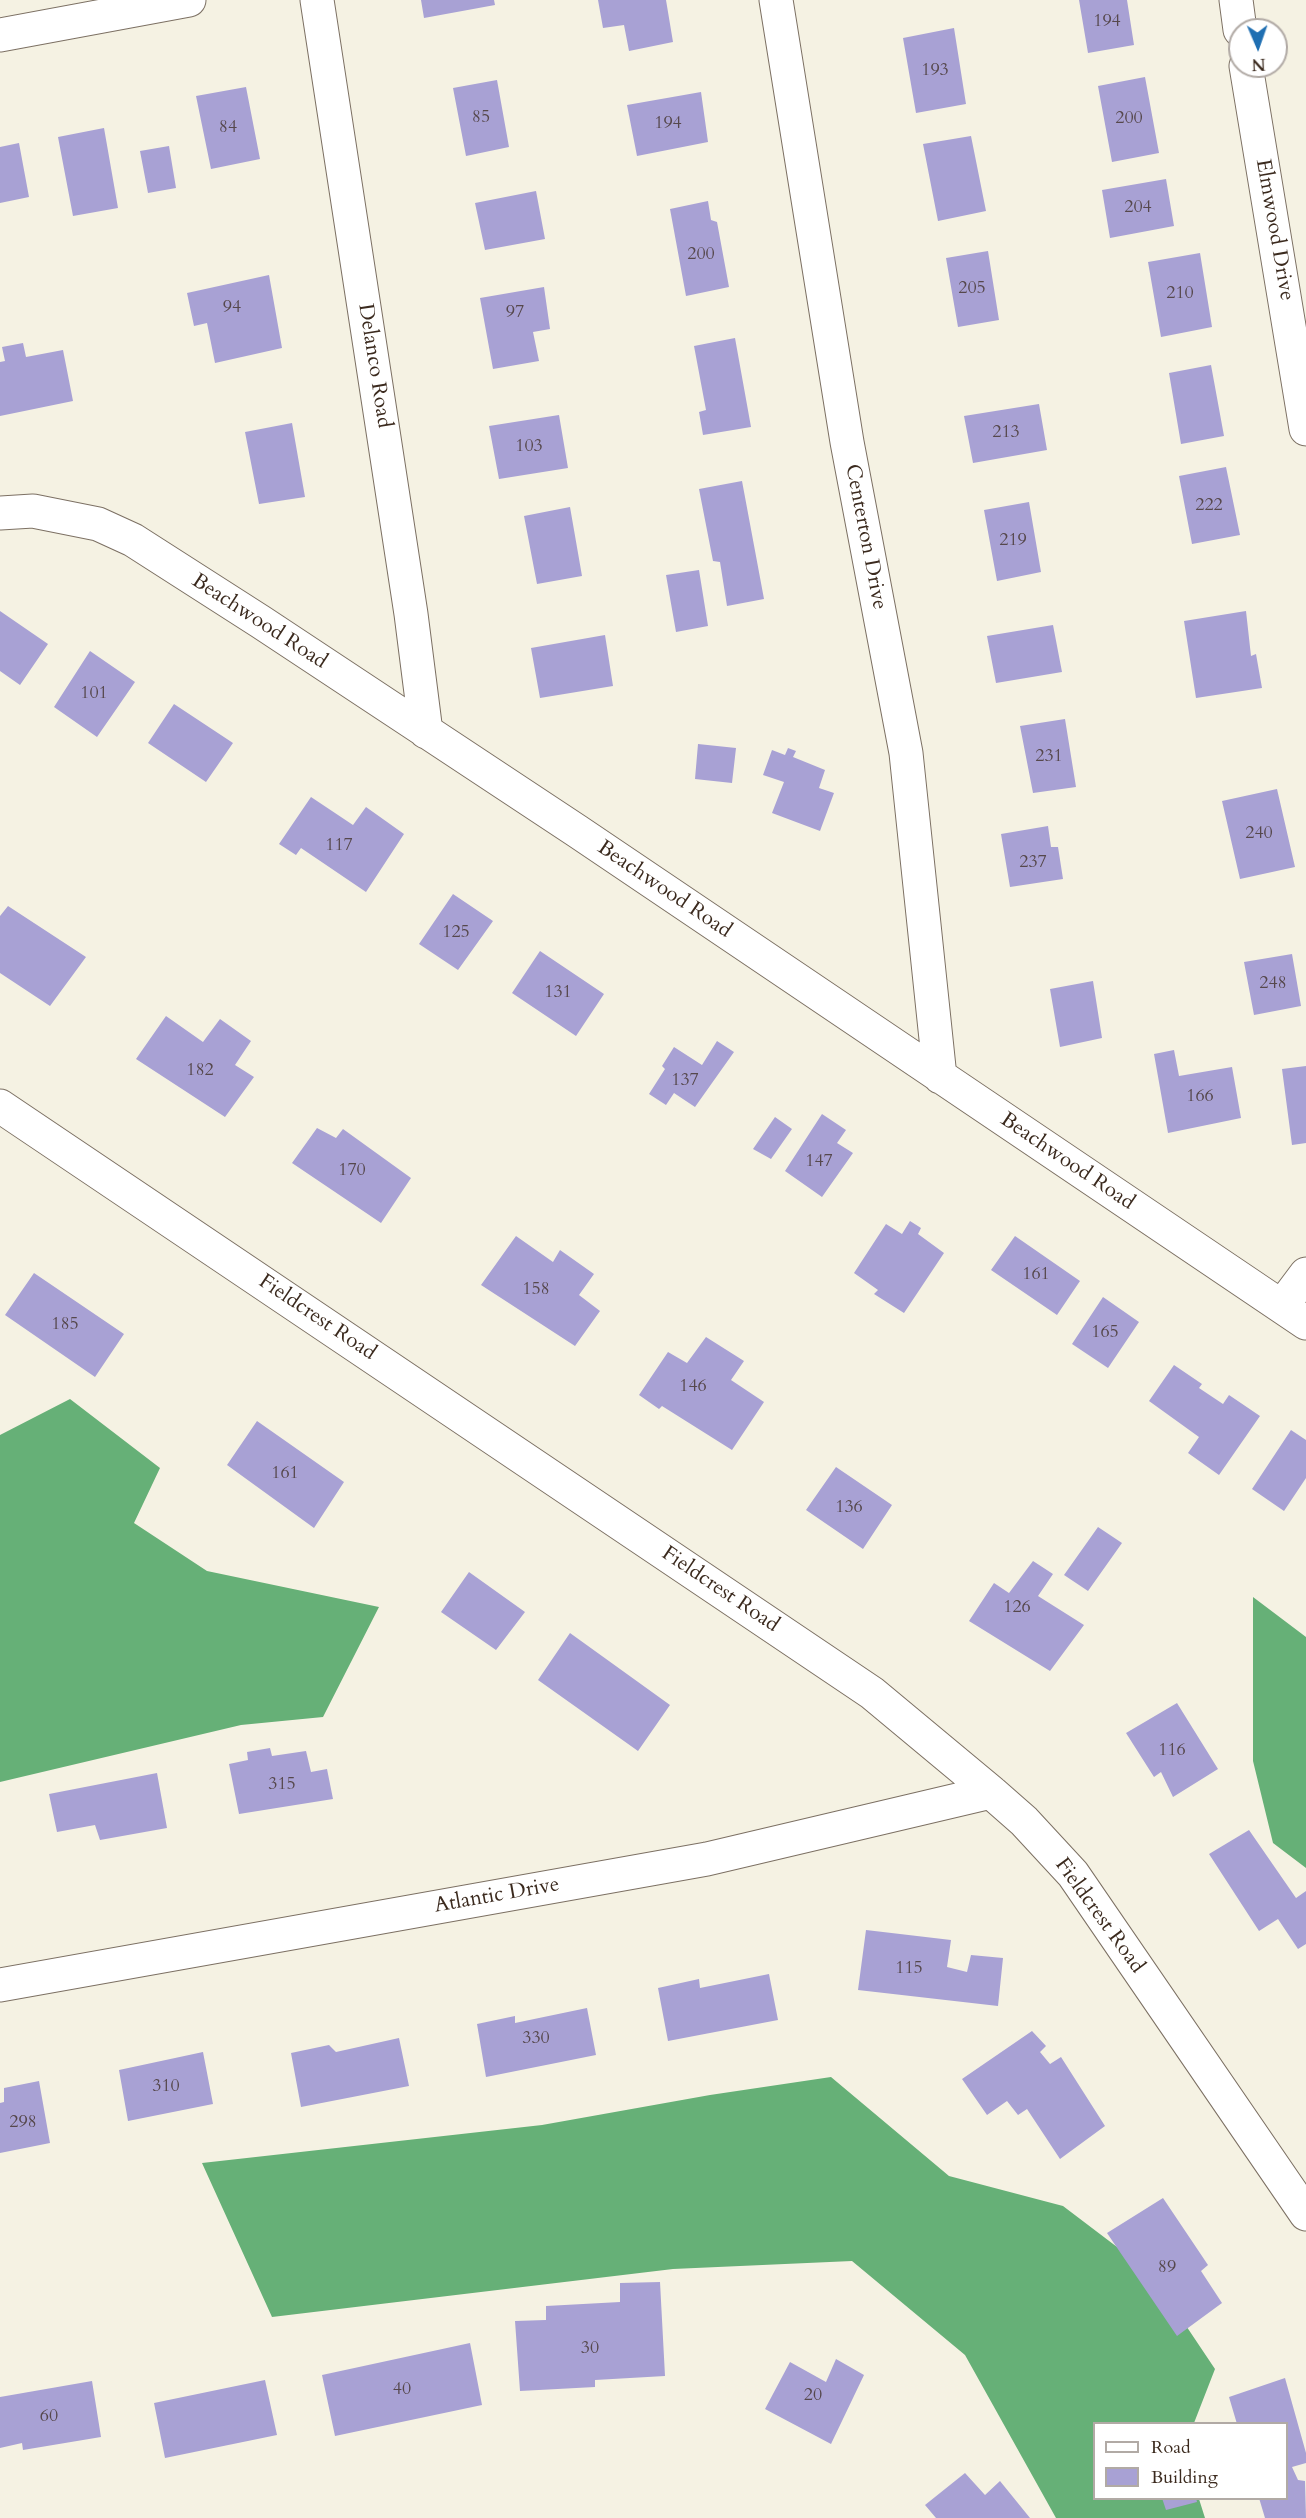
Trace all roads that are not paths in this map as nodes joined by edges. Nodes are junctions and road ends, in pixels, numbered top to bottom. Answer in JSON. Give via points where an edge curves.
{"nodes":[{"id":1,"x":189,"y":0,"type":"edge"},
{"id":2,"x":316,"y":0,"type":"edge"},
{"id":3,"x":776,"y":0,"type":"edge"},
{"id":4,"x":1236,"y":0,"type":"edge"},
{"id":5,"x":1238,"y":18,"type":"edge"},
{"id":6,"x":0,"y":35,"type":"edge"},
{"id":7,"x":1248,"y":78,"type":"edge"},
{"id":8,"x":1306,"y":429,"type":"edge"},
{"id":9,"x":0,"y":513,"type":"edge"},
{"id":10,"x":426,"y":732,"type":"junction"},
{"id":11,"x":940,"y":1077,"type":"junction"},
{"id":12,"x":0,"y":1107,"type":"edge"},
{"id":13,"x":1306,"y":1274,"type":"edge"},
{"id":14,"x":1294,"y":1314,"type":"edge"},
{"id":15,"x":991,"y":1792,"type":"junction"},
{"id":16,"x":0,"y":1985,"type":"edge"},
{"id":17,"x":1306,"y":2214,"type":"edge"}],
"edges":[{"from":1,"to":6,"type":"street"},
{"from":2,"to":10,"type":"street","name":"Delanco Road"},
{"from":3,"to":11,"type":"street","name":"Centerton Drive","via":[[847,442],[906,753]]},
{"from":4,"to":5,"type":"street"},
{"from":7,"to":8,"type":"street","name":"Elmwood Drive"},
{"from":9,"to":10,"type":"street","name":"Beachwood Road","via":[[33,512],[87,522],[133,540]]},
{"from":10,"to":11,"type":"street","name":"Beachwood Road"},
{"from":11,"to":14,"type":"street","name":"Beachwood Road"},
{"from":12,"to":15,"type":"street","name":"Fieldcrest Road","via":[[872,1693]]},
{"from":13,"to":14,"type":"street"},
{"from":15,"to":16,"type":"street","name":"Atlantic Drive","via":[[707,1859]]},
{"from":15,"to":17,"type":"street","name":"Fieldcrest Road","via":[[1073,1874]]}]}
